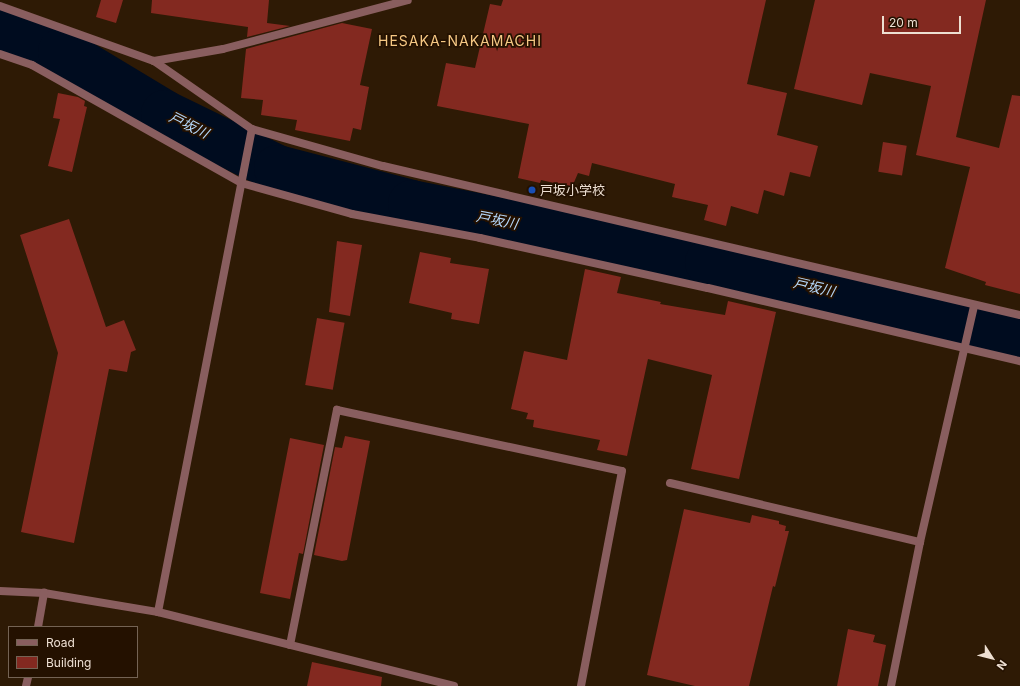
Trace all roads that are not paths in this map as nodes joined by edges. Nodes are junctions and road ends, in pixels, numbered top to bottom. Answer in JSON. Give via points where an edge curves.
{"nodes":[{"id":1,"x":408,"y":0,"type":"edge"},
{"id":2,"x":0,"y":6,"type":"edge"},
{"id":3,"x":0,"y":54,"type":"edge"},
{"id":4,"x":154,"y":61,"type":"junction"},
{"id":5,"x":252,"y":129,"type":"junction"},
{"id":6,"x":241,"y":183,"type":"junction"},
{"id":7,"x":974,"y":306,"type":"junction"},
{"id":8,"x":1020,"y":315,"type":"edge"},
{"id":9,"x":964,"y":350,"type":"junction"},
{"id":10,"x":1020,"y":361,"type":"edge"},
{"id":11,"x":670,"y":484,"type":"dead end"},
{"id":12,"x":920,"y":542,"type":"junction"},
{"id":13,"x":0,"y":591,"type":"edge"},
{"id":14,"x":44,"y":593,"type":"junction"},
{"id":15,"x":158,"y":612,"type":"junction"},
{"id":16,"x":38,"y":626,"type":"edge"},
{"id":17,"x":290,"y":645,"type":"junction"},
{"id":18,"x":454,"y":686,"type":"edge"},
{"id":19,"x":581,"y":686,"type":"edge"},
{"id":20,"x":891,"y":686,"type":"edge"}],
"edges":[{"from":1,"to":4,"type":"street","via":[[223,49]]},
{"from":2,"to":4,"type":"street"},
{"from":3,"to":6,"type":"street","via":[[32,65]]},
{"from":4,"to":5,"type":"street"},
{"from":5,"to":6,"type":"street"},
{"from":5,"to":7,"type":"street","via":[[383,166]]},
{"from":6,"to":9,"type":"street","via":[[352,214],[480,238],[700,286]]},
{"from":6,"to":15,"type":"street"},
{"from":7,"to":8,"type":"street"},
{"from":7,"to":9,"type":"street"},
{"from":9,"to":10,"type":"street"},
{"from":9,"to":12,"type":"street"},
{"from":11,"to":12,"type":"street"},
{"from":12,"to":20,"type":"street"},
{"from":13,"to":14,"type":"street"},
{"from":14,"to":15,"type":"street"},
{"from":14,"to":16,"type":"street"},
{"from":15,"to":17,"type":"street"},
{"from":17,"to":18,"type":"street"},
{"from":17,"to":19,"type":"street","via":[[337,410],[622,471]]}]}
